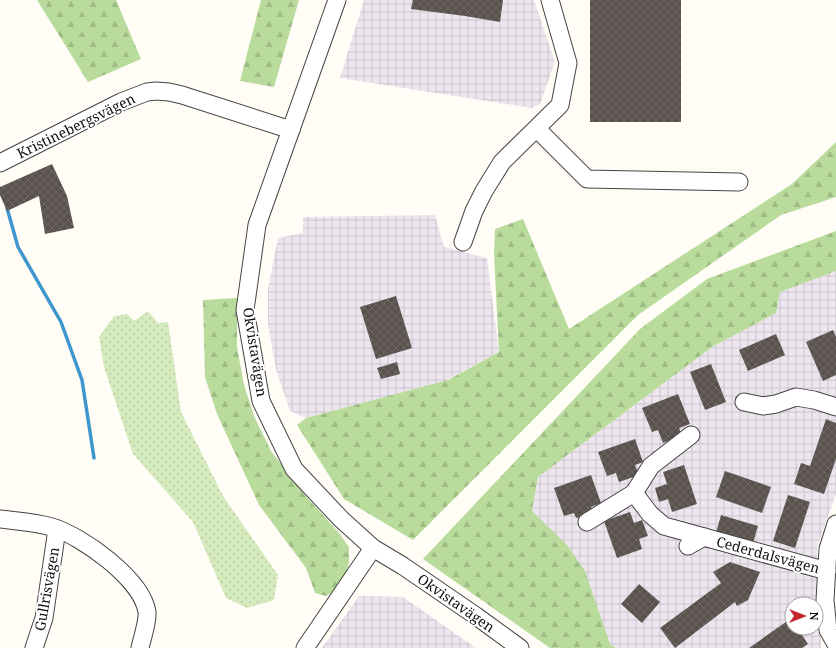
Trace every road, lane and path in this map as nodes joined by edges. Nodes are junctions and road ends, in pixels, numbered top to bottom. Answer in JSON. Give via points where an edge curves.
{"nodes":[{"id":1,"x":337,"y":0,"type":"edge"},
{"id":2,"x":550,"y":0,"type":"edge"},
{"id":3,"x":536,"y":129,"type":"junction"},
{"id":4,"x":291,"y":130,"type":"junction"},
{"id":5,"x":0,"y":163,"type":"edge"},
{"id":6,"x":739,"y":182,"type":"dead end"},
{"id":7,"x":463,"y":242,"type":"dead end"},
{"id":8,"x":744,"y":402,"type":"dead end"},
{"id":9,"x":836,"y":407,"type":"edge"},
{"id":10,"x":690,"y":435,"type":"dead end"},
{"id":11,"x":634,"y":493,"type":"junction"},
{"id":12,"x":0,"y":519,"type":"edge"},
{"id":13,"x":587,"y":522,"type":"dead end"},
{"id":14,"x":836,"y":524,"type":"edge"},
{"id":15,"x":57,"y":529,"type":"junction"},
{"id":16,"x":704,"y":537,"type":"junction"},
{"id":17,"x":688,"y":546,"type":"dead end"},
{"id":18,"x":373,"y":548,"type":"junction"},
{"id":19,"x":827,"y":570,"type":"junction"},
{"id":20,"x":836,"y":644,"type":"edge"},
{"id":21,"x":34,"y":648,"type":"edge"},
{"id":22,"x":140,"y":648,"type":"edge"},
{"id":23,"x":305,"y":648,"type":"edge"},
{"id":24,"x":520,"y":648,"type":"edge"}],
"edges":[{"from":1,"to":4,"type":"street","name":"Okvistavägen"},
{"from":2,"to":3,"type":"street","via":[[568,62],[560,105]]},
{"from":3,"to":6,"type":"street","via":[[587,179]]},
{"from":3,"to":7,"type":"street","via":[[502,162],[474,211]]},
{"from":4,"to":5,"type":"street","name":"Kristinebergsvägen","via":[[182,95],[147,92],[121,102]]},
{"from":4,"to":18,"type":"street","name":"Okvistavägen","via":[[257,225],[245,310],[261,401],[294,468],[341,519]]},
{"from":8,"to":9,"type":"street","via":[[763,406],[796,397]]},
{"from":10,"to":11,"type":"street","via":[[651,466]]},
{"from":11,"to":13,"type":"street"},
{"from":11,"to":16,"type":"street","via":[[650,514],[664,526]]},
{"from":12,"to":15,"type":"street","via":[[36,523]]},
{"from":14,"to":19,"type":"street","name":"Cederdalsvägen","via":[[828,549]]},
{"from":15,"to":21,"type":"street","name":"Gullrisvägen","via":[[44,618]]},
{"from":15,"to":22,"type":"street","via":[[74,536],[113,564],[144,600],[147,614]]},
{"from":16,"to":17,"type":"street","name":"Cederdalsvägen"},
{"from":16,"to":19,"type":"street","name":"Cederdalsvägen"},
{"from":18,"to":23,"type":"street"},
{"from":18,"to":24,"type":"street","name":"Okvistavägen"},
{"from":19,"to":20,"type":"street","name":"Cederdalsvägen","via":[[825,600],[828,630]]}]}
